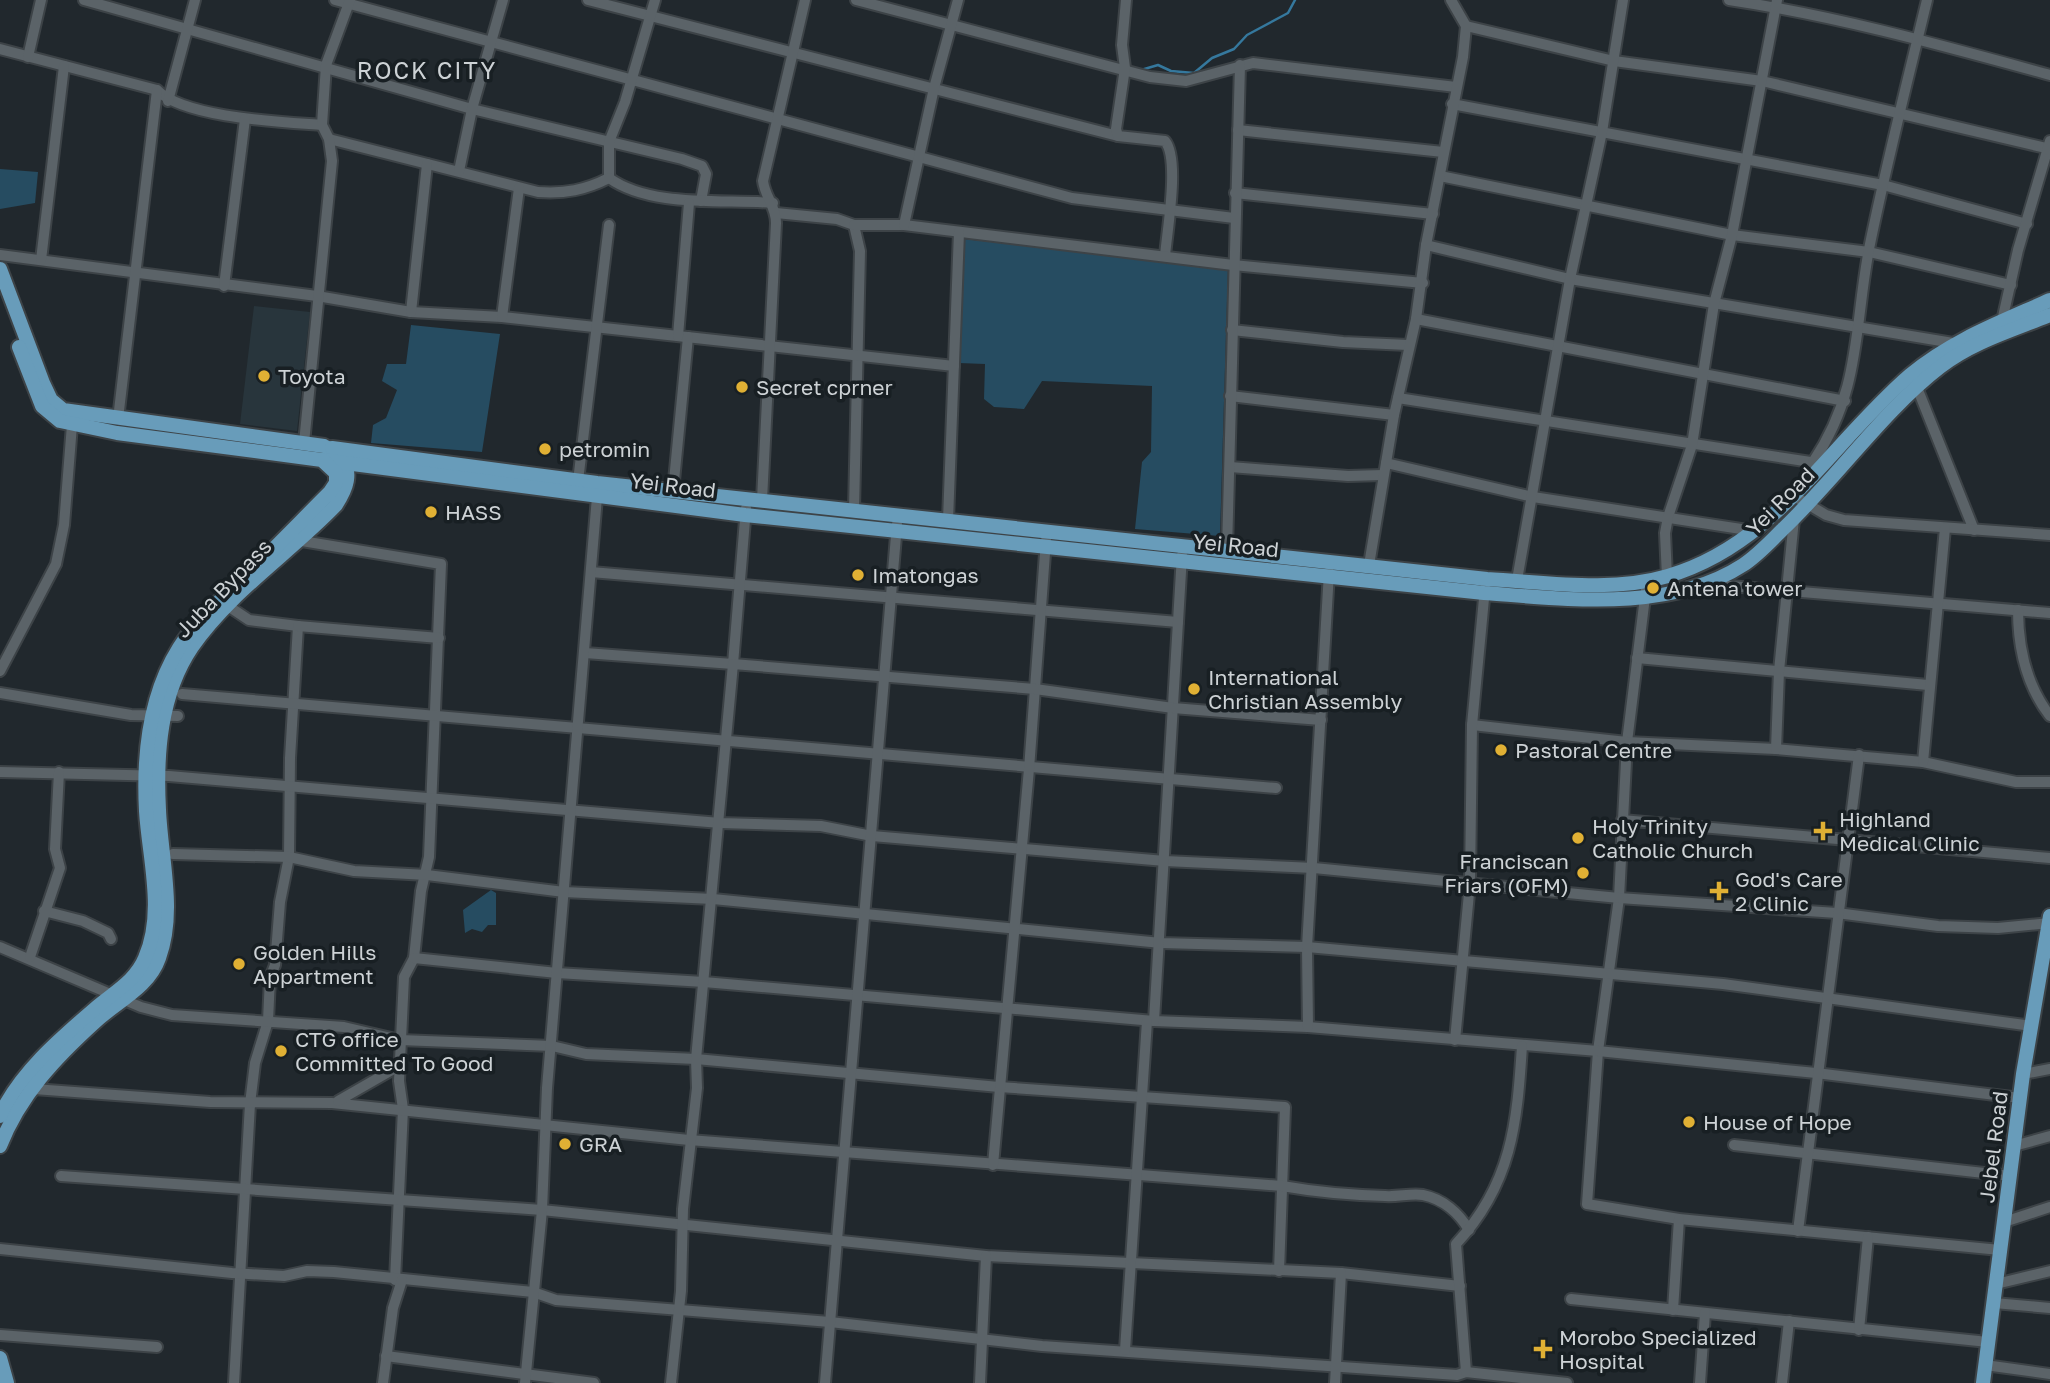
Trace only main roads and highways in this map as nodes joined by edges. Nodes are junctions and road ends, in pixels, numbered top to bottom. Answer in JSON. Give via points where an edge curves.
{"nodes":[{"id":1,"x":0,"y":269,"type":"edge"},
{"id":2,"x":0,"y":293,"type":"edge"},
{"id":3,"x":2050,"y":300,"type":"edge"},
{"id":4,"x":2050,"y":315,"type":"edge"},
{"id":5,"x":1914,"y":381,"type":"junction"},
{"id":6,"x":332,"y":448,"type":"junction"},
{"id":7,"x":322,"y":460,"type":"junction"},
{"id":8,"x":346,"y":464,"type":"junction"},
{"id":9,"x":1330,"y":568,"type":"junction"},
{"id":10,"x":1485,"y":586,"type":"junction"},
{"id":11,"x":2050,"y":916,"type":"edge"},
{"id":12,"x":2050,"y":923,"type":"edge"},
{"id":13,"x":2043,"y":995,"type":"edge"},
{"id":14,"x":1,"y":1110,"type":"edge"},
{"id":15,"x":0,"y":1146,"type":"edge"},
{"id":16,"x":0,"y":1359,"type":"edge"},
{"id":17,"x":7,"y":1383,"type":"edge"},
{"id":18,"x":1983,"y":1383,"type":"edge"}],
"edges":[{"from":1,"to":6,"type":"main road","via":[[51,400],[63,410]]},
{"from":2,"to":7,"type":"main road","via":[[42,407],[51,417],[72,425]]},
{"from":3,"to":5,"type":"main road","name":"Yei Road","via":[[1953,343]]},
{"from":4,"to":5,"type":"main road","name":"Yei Road","via":[[1967,349]]},
{"from":5,"to":10,"type":"main road","name":"Yei Road","via":[[1868,415],[1818,463],[1794,496],[1722,555],[1647,581],[1517,580]]},
{"from":5,"to":10,"type":"main road","name":"Yei Road","via":[[1809,505],[1742,565],[1700,584],[1645,597],[1562,598]]},
{"from":6,"to":8,"type":"main road"},
{"from":6,"to":9,"type":"main road","name":"Yei Road","via":[[578,481],[1227,550]]},
{"from":7,"to":8,"type":"main road","name":"Yei Road"},
{"from":7,"to":14,"type":"main road","name":"Juba Bypass","via":[[336,473],[330,492],[221,600],[173,659],[156,698],[145,775],[155,908],[152,937],[139,971],[60,1040]]},
{"from":8,"to":9,"type":"main road","name":"Yei Road","via":[[745,515],[1045,547],[1182,561]]},
{"from":8,"to":15,"type":"main road","name":"Juba Bypass","via":[[348,482],[335,505],[209,626],[192,647],[173,686],[158,754],[167,900],[160,958],[150,976],[69,1046],[38,1080],[22,1100]]},
{"from":9,"to":10,"type":"main road","name":"Yei Road"},
{"from":9,"to":10,"type":"main road","name":"Yei Road","via":[[1369,565]]},
{"from":11,"to":12,"type":"main road","name":"Jebel Road"},
{"from":12,"to":13,"type":"main road","name":"Jebel Road"},
{"from":13,"to":18,"type":"main road","name":"Jebel Road","via":[[2023,1074]]},
{"from":16,"to":17,"type":"main road"}]}
